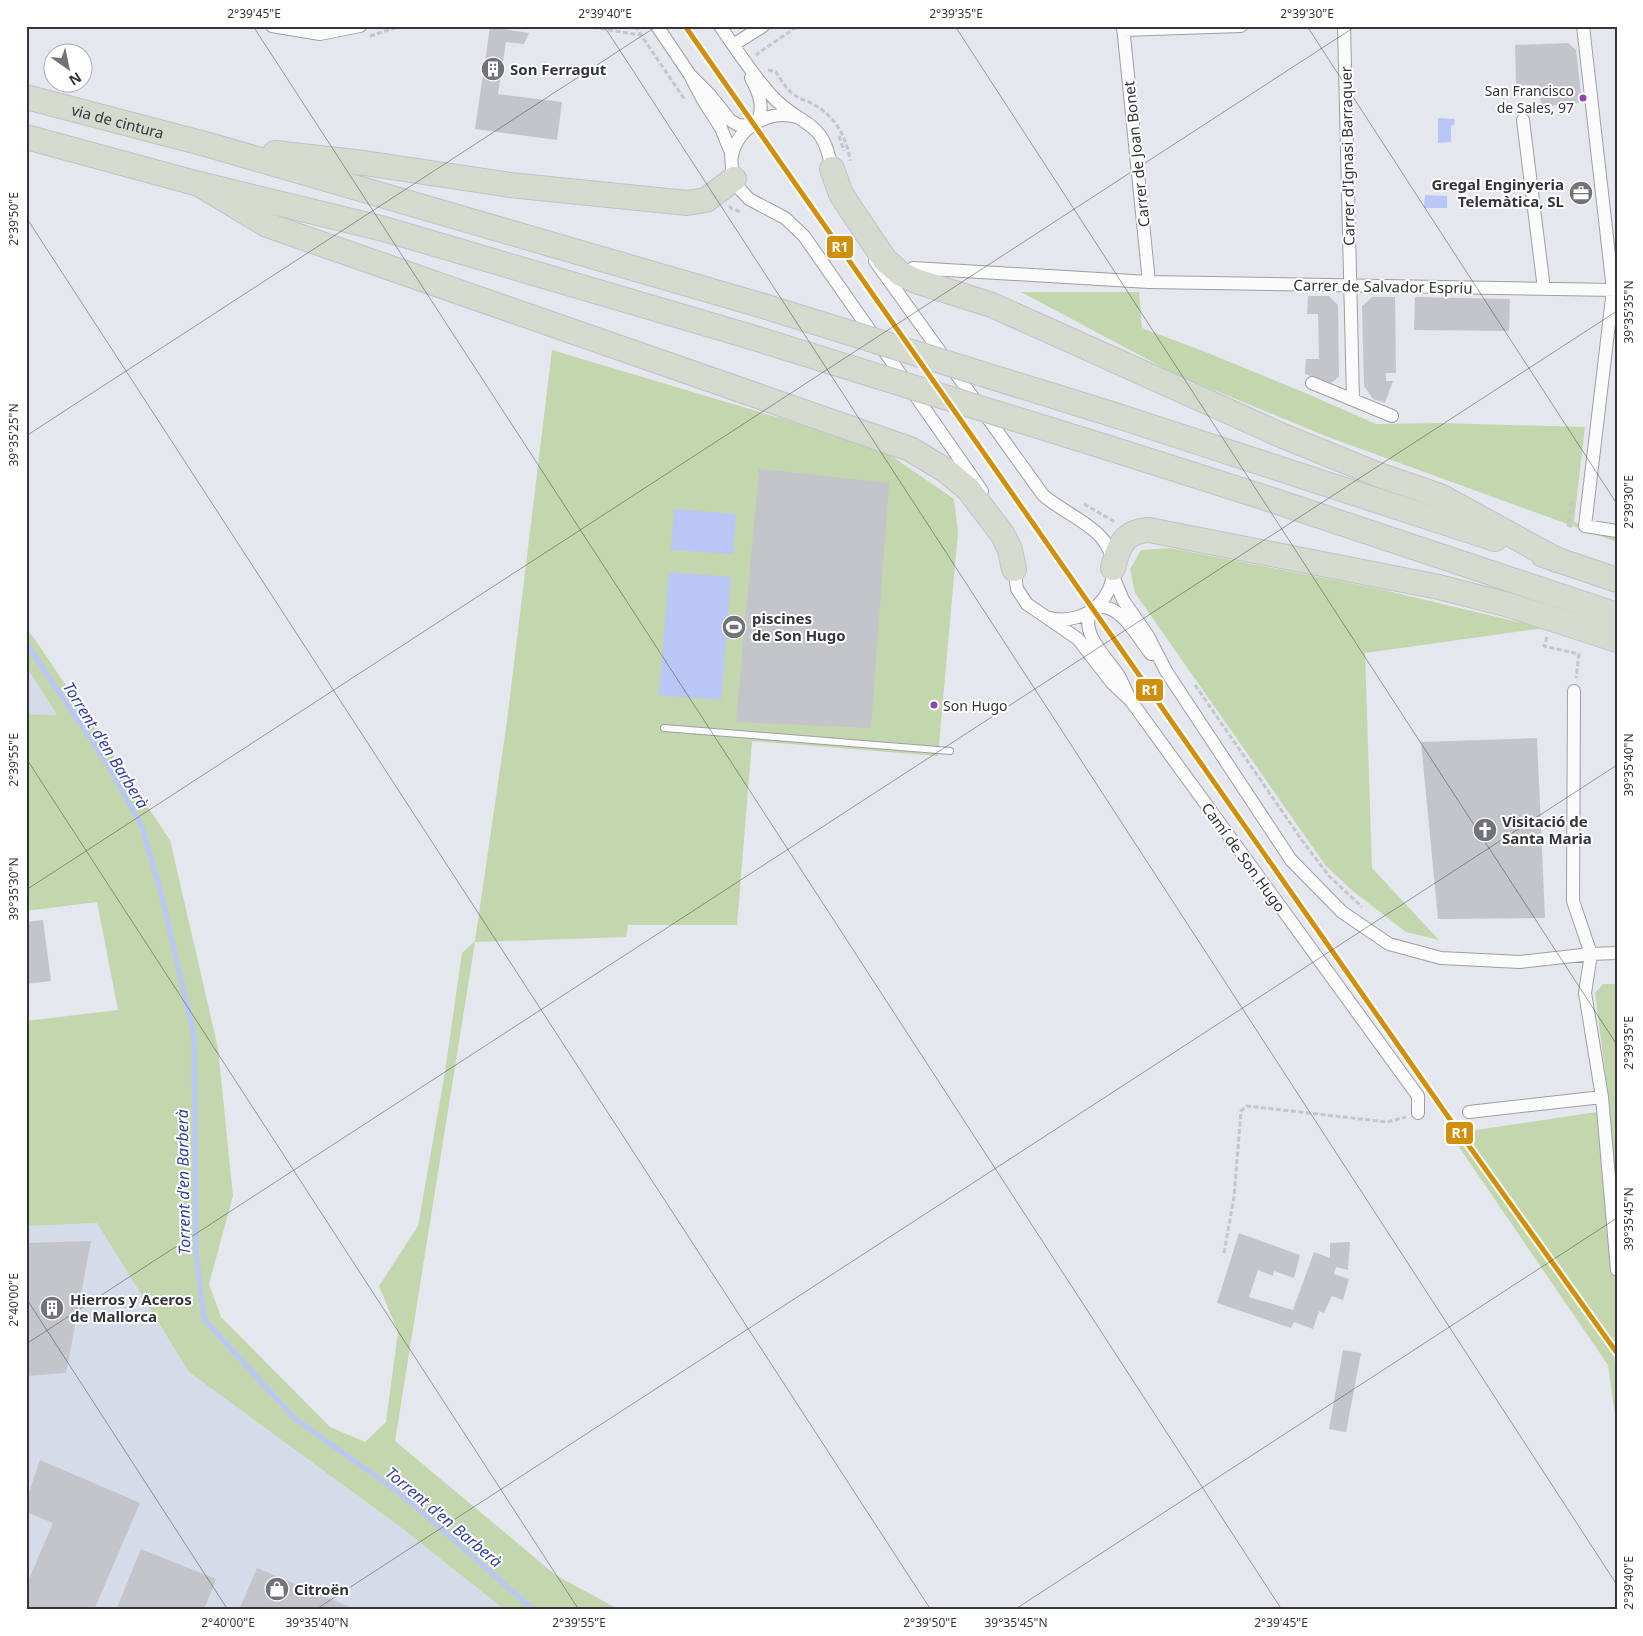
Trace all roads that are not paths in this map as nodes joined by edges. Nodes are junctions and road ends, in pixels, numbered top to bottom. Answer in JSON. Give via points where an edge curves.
{"nodes":[{"id":1,"x":272,"y":26,"type":"edge"},
{"id":2,"x":360,"y":26,"type":"edge"},
{"id":3,"x":657,"y":26,"type":"edge"},
{"id":4,"x":720,"y":26,"type":"edge"},
{"id":5,"x":763,"y":26,"type":"edge"},
{"id":6,"x":1241,"y":26,"type":"edge"},
{"id":7,"x":1344,"y":26,"type":"edge"},
{"id":8,"x":1583,"y":26,"type":"edge"},
{"id":9,"x":1123,"y":28,"type":"edge"},
{"id":10,"x":734,"y":45,"type":"junction"},
{"id":11,"x":690,"y":75,"type":"junction"},
{"id":12,"x":26,"y":97,"type":"edge"},
{"id":13,"x":1523,"y":120,"type":"dead end"},
{"id":14,"x":807,"y":122,"type":"junction"},
{"id":15,"x":754,"y":125,"type":"junction"},
{"id":16,"x":26,"y":137,"type":"edge"},
{"id":17,"x":209,"y":145,"type":"junction"},
{"id":18,"x":832,"y":169,"type":"junction"},
{"id":19,"x":732,"y":170,"type":"junction"},
{"id":20,"x":199,"y":184,"type":"junction"},
{"id":21,"x":913,"y":268,"type":"dead end"},
{"id":22,"x":1149,"y":282,"type":"junction"},
{"id":23,"x":1350,"y":285,"type":"junction"},
{"id":24,"x":1544,"y":289,"type":"junction"},
{"id":25,"x":1615,"y":290,"type":"edge"},
{"id":26,"x":1312,"y":383,"type":"dead end"},
{"id":27,"x":1353,"y":399,"type":"junction"},
{"id":28,"x":1392,"y":416,"type":"dead end"},
{"id":29,"x":1617,"y":531,"type":"edge"},
{"id":30,"x":1557,"y":560,"type":"junction"},
{"id":31,"x":1014,"y":569,"type":"junction"},
{"id":32,"x":1113,"y":572,"type":"junction"},
{"id":33,"x":1617,"y":580,"type":"edge"},
{"id":34,"x":1094,"y":609,"type":"junction"},
{"id":35,"x":1617,"y":615,"type":"edge"},
{"id":36,"x":1043,"y":616,"type":"junction"},
{"id":37,"x":1617,"y":640,"type":"edge"},
{"id":38,"x":1166,"y":672,"type":"junction"},
{"id":39,"x":1574,"y":691,"type":"road end"},
{"id":40,"x":1131,"y":701,"type":"junction"},
{"id":41,"x":664,"y":728,"type":"dead end"},
{"id":42,"x":950,"y":751,"type":"dead end"},
{"id":43,"x":1617,"y":953,"type":"edge"},
{"id":44,"x":1591,"y":954,"type":"junction"},
{"id":45,"x":1602,"y":1097,"type":"junction"},
{"id":46,"x":1469,"y":1112,"type":"dead end"},
{"id":47,"x":1418,"y":1113,"type":"road end"},
{"id":48,"x":1617,"y":1270,"type":"edge"}],
"edges":[{"from":1,"to":2,"type":"street","via":[[320,34]]},
{"from":3,"to":11,"type":"street"},
{"from":4,"to":10,"type":"street"},
{"from":5,"to":10,"type":"street"},
{"from":6,"to":9,"type":"street"},
{"from":7,"to":23,"type":"street","name":"Carrer d'Ignasi Barraquer"},
{"from":8,"to":25,"type":"street"},
{"from":9,"to":22,"type":"street","name":"Carrer de Joan Bonet"},
{"from":10,"to":14,"type":"street","via":[[771,95]]},
{"from":10,"to":15,"type":"street","via":[[759,94],[761,114]]},
{"from":11,"to":15,"type":"street","via":[[730,120],[738,125]]},
{"from":11,"to":19,"type":"street","via":[[728,142]]},
{"from":12,"to":17,"type":"highway","name":"via de cintura"},
{"from":13,"to":24,"type":"street"},
{"from":14,"to":15,"type":"street","via":[[787,115],[766,118]]},
{"from":14,"to":18,"type":"street","via":[[823,138]]},
{"from":15,"to":19,"type":"street","via":[[737,140]]},
{"from":16,"to":20,"type":"highway"},
{"from":17,"to":19,"type":"highway","via":[[510,185],[687,203],[706,200]]},
{"from":17,"to":30,"type":"highway","bridge":true,"via":[[760,305],[1121,417]]},
{"from":18,"to":30,"type":"highway","via":[[850,208],[885,260],[901,274],[992,305],[1283,436],[1440,496]]},
{"from":18,"to":32,"type":"street","via":[[838,202],[884,275],[1043,495],[1104,539],[1110,550]]},
{"from":19,"to":31,"type":"street","via":[[737,186],[749,198],[785,218],[804,236],[1002,520],[1011,540]]},
{"from":20,"to":31,"type":"highway","via":[[266,225],[910,450],[945,470],[968,489],[1003,535]]},
{"from":20,"to":35,"type":"highway","bridge":true,"via":[[384,229],[748,336],[1269,499]]},
{"from":21,"to":22,"type":"street","name":"Carrer de Salvador Espriu"},
{"from":22,"to":23,"type":"street","name":"Carrer de Salvador Espriu"},
{"from":23,"to":24,"type":"street","name":"Carrer de Salvador Espriu"},
{"from":23,"to":27,"type":"street","name":"Carrer d'Ignasi Barraquer"},
{"from":24,"to":25,"type":"street","name":"Carrer de Salvador Espriu"},
{"from":25,"to":29,"type":"street","via":[[1585,526]]},
{"from":26,"to":27,"type":"street"},
{"from":27,"to":28,"type":"street"},
{"from":30,"to":33,"type":"highway"},
{"from":31,"to":36,"type":"street","via":[[1020,596]]},
{"from":32,"to":34,"type":"street","via":[[1109,591]]},
{"from":32,"to":37,"type":"highway","via":[[1122,543],[1137,532],[1149,530],[1439,587],[1509,604]]},
{"from":32,"to":38,"type":"street","via":[[1122,600],[1148,636]]},
{"from":34,"to":36,"type":"street","via":[[1067,619]]},
{"from":34,"to":38,"type":"street","via":[[1106,607],[1117,611]]},
{"from":34,"to":40,"type":"street","name":"Camí de Son Hugo","via":[[1088,618],[1092,637],[1120,677]]},
{"from":36,"to":40,"type":"street","via":[[1078,639],[1112,683]]},
{"from":38,"to":44,"type":"street","via":[[1291,860],[1342,912],[1389,944],[1441,958],[1520,962]]},
{"from":39,"to":44,"type":"street","via":[[1573,901]]},
{"from":40,"to":47,"type":"street","name":"Camí de Son Hugo","via":[[1418,1096]]},
{"from":41,"to":42,"type":"lane"},
{"from":43,"to":44,"type":"street"},
{"from":44,"to":45,"type":"street","via":[[1585,993]]},
{"from":45,"to":46,"type":"street"},
{"from":45,"to":48,"type":"street"}]}
